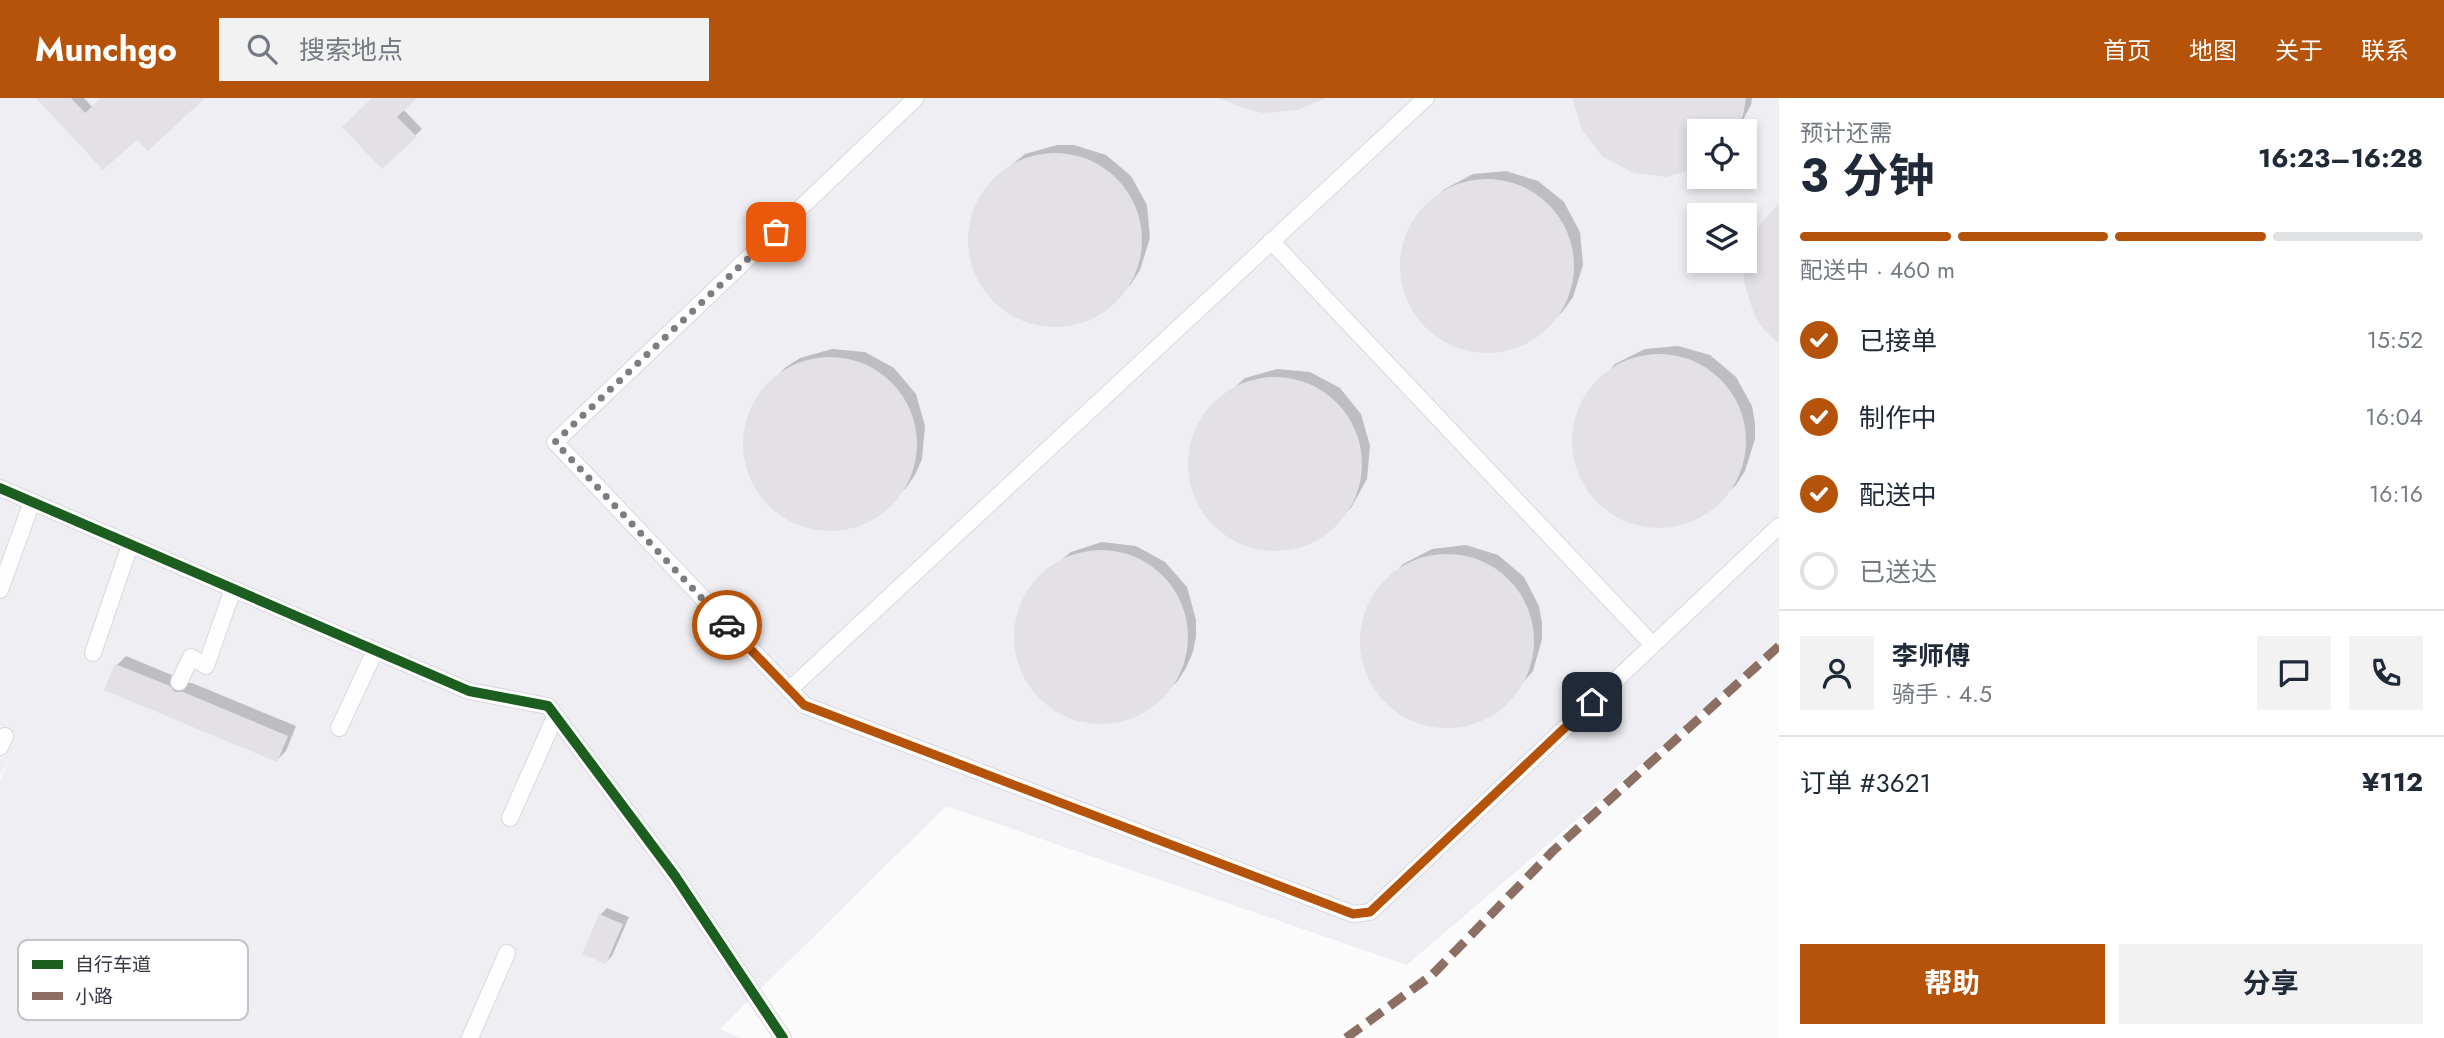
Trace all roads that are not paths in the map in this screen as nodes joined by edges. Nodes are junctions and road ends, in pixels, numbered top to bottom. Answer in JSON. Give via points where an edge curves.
{"nodes":[{"id":1,"x":916,"y":98,"type":"edge"},
{"id":2,"x":1426,"y":98,"type":"edge"},
{"id":3,"x":1271,"y":241,"type":"junction"},
{"id":4,"x":0,"y":488,"type":"edge"},
{"id":5,"x":32,"y":502,"type":"junction"},
{"id":6,"x":1779,"y":526,"type":"edge"},
{"id":7,"x":130,"y":545,"type":"junction"},
{"id":8,"x":233,"y":589,"type":"junction"},
{"id":9,"x":0,"y":590,"type":"edge"},
{"id":10,"x":1653,"y":645,"type":"junction"},
{"id":11,"x":375,"y":651,"type":"junction"},
{"id":12,"x":93,"y":653,"type":"dead end"},
{"id":13,"x":179,"y":682,"type":"dead end"},
{"id":14,"x":789,"y":690,"type":"junction"},
{"id":15,"x":555,"y":717,"type":"junction"},
{"id":16,"x":339,"y":728,"type":"dead end"},
{"id":17,"x":510,"y":818,"type":"dead end"},
{"id":18,"x":507,"y":953,"type":"dead end"},
{"id":19,"x":470,"y":1038,"type":"edge"},
{"id":20,"x":783,"y":1038,"type":"edge"}],
"edges":[{"from":1,"to":14,"type":"street","via":[[555,442]]},
{"from":2,"to":3,"type":"street"},
{"from":3,"to":10,"type":"street"},
{"from":3,"to":14,"type":"street"},
{"from":4,"to":5,"type":"street"},
{"from":5,"to":7,"type":"street"},
{"from":5,"to":9,"type":"street"},
{"from":6,"to":10,"type":"street"},
{"from":7,"to":8,"type":"street"},
{"from":7,"to":12,"type":"street"},
{"from":8,"to":11,"type":"street"},
{"from":8,"to":13,"type":"street","via":[[206,666],[191,657]]},
{"from":10,"to":14,"type":"street","via":[[1370,912],[1353,914],[804,705]]},
{"from":11,"to":15,"type":"street","via":[[469,691],[548,706]]},
{"from":11,"to":16,"type":"street"},
{"from":15,"to":17,"type":"street"},
{"from":15,"to":20,"type":"street","via":[[675,876]]},
{"from":18,"to":19,"type":"street"}]}
